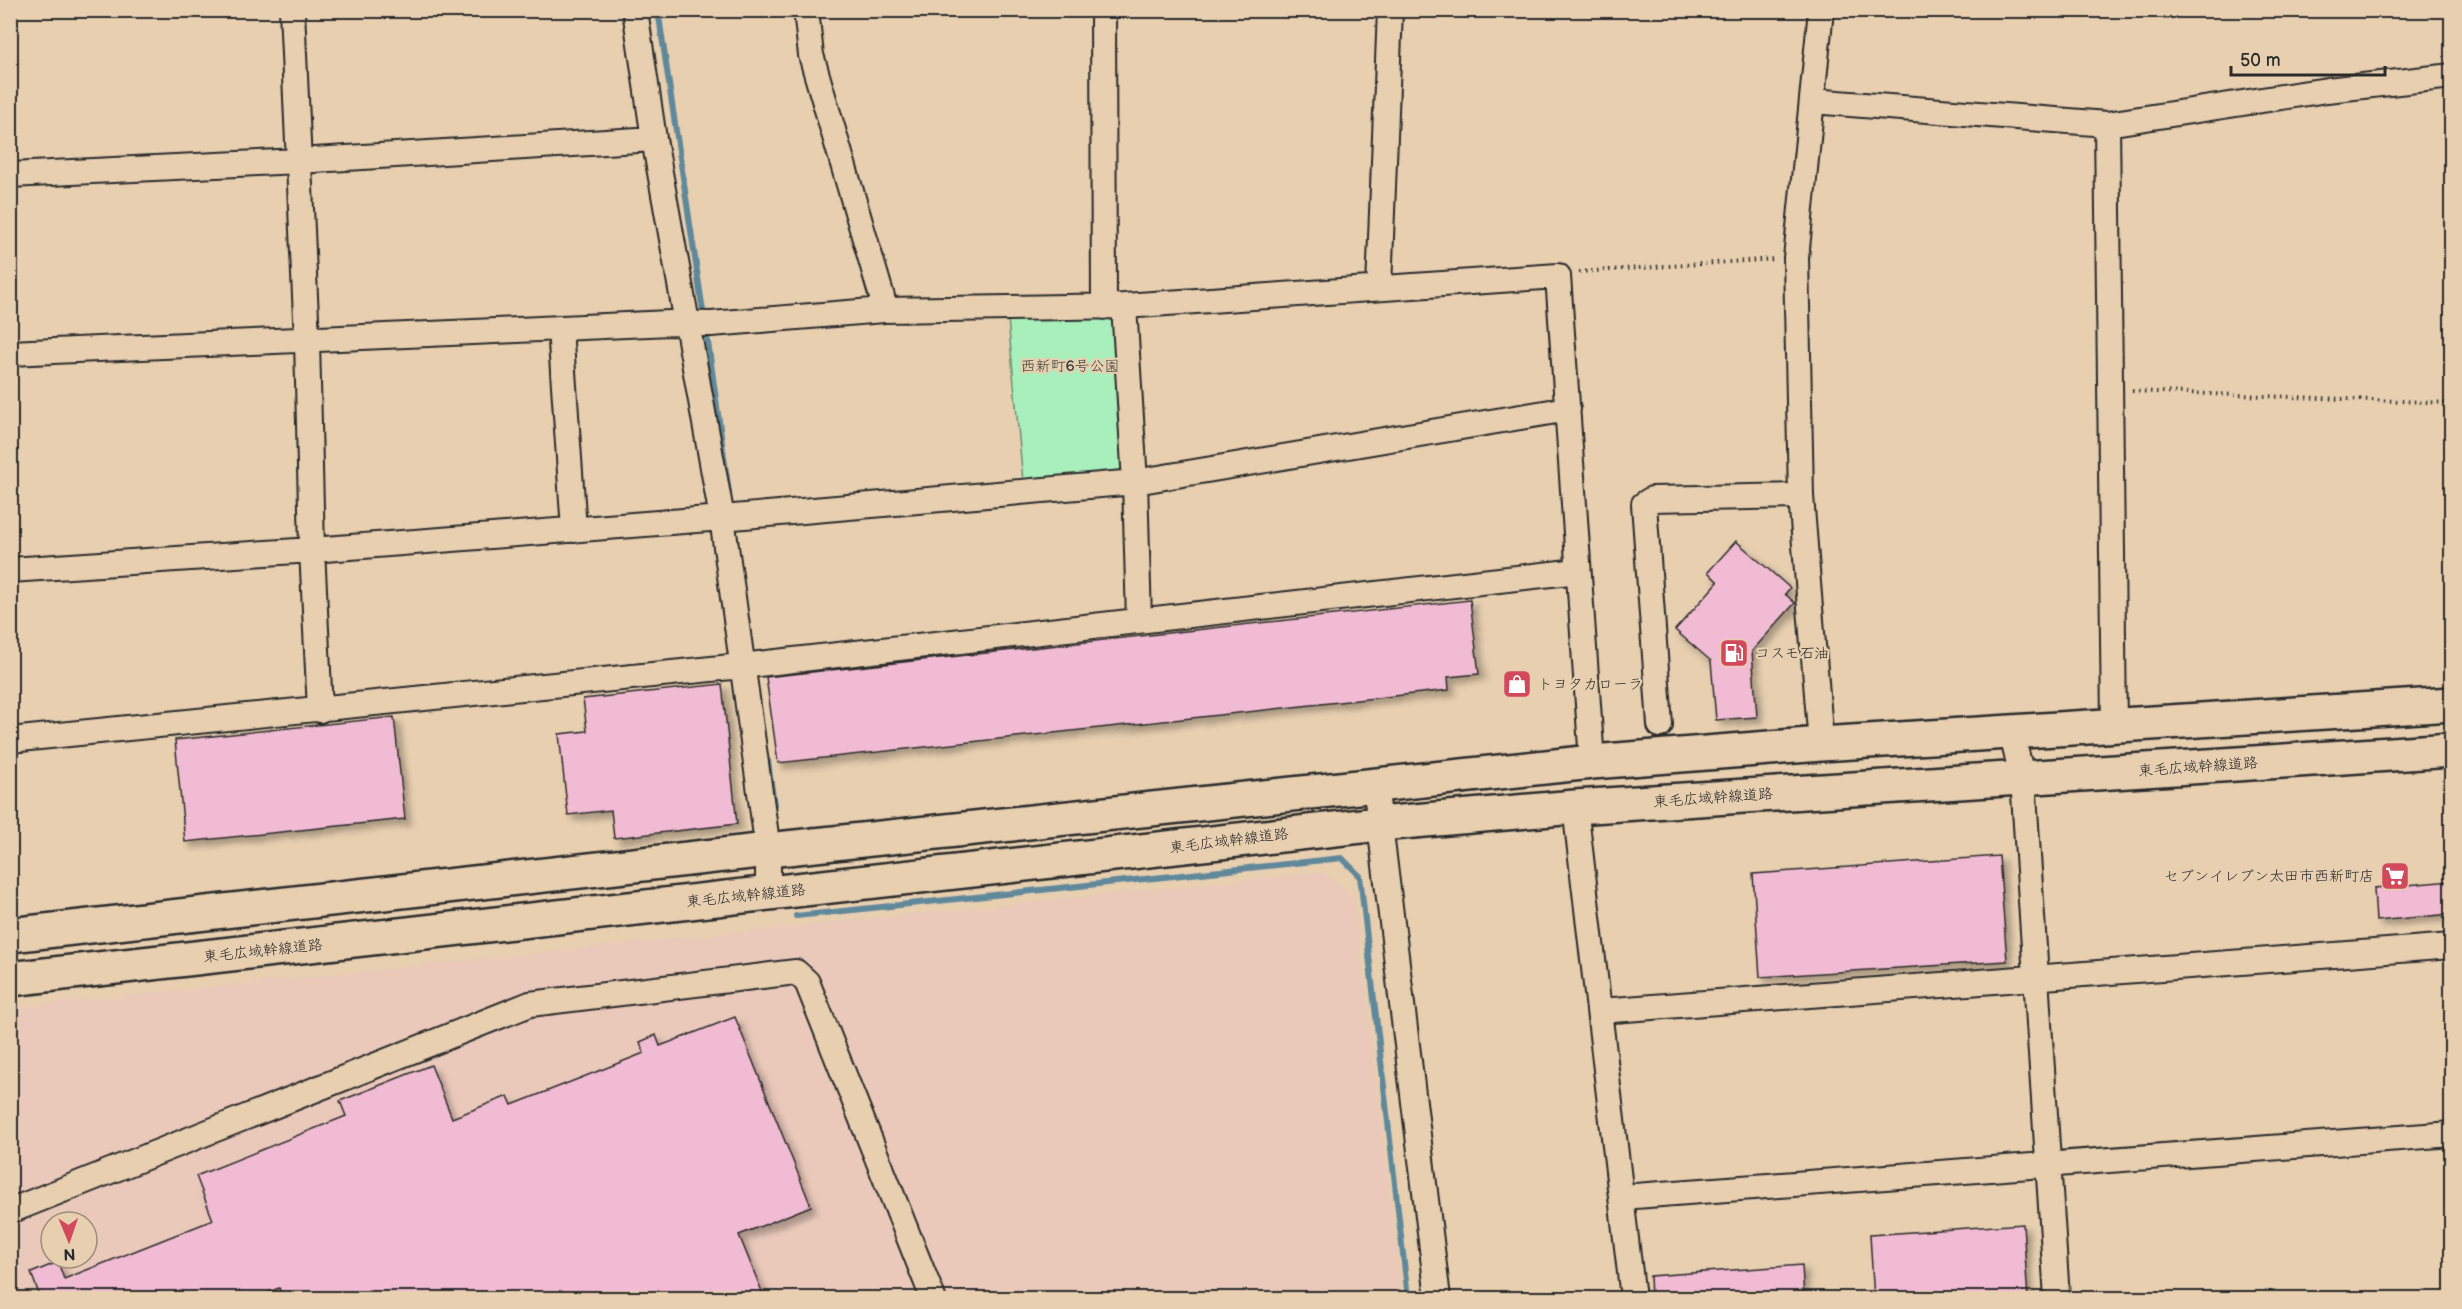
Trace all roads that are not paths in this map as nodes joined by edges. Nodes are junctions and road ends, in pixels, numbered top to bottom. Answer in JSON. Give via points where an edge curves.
{"nodes":[{"id":1,"x":292,"y":10,"type":"edge"},
{"id":2,"x":635,"y":10,"type":"edge"},
{"id":3,"x":806,"y":10,"type":"edge"},
{"id":4,"x":1103,"y":10,"type":"edge"},
{"id":5,"x":1390,"y":10,"type":"edge"},
{"id":6,"x":1821,"y":10,"type":"edge"},
{"id":7,"x":2451,"y":76,"type":"edge"},
{"id":8,"x":1812,"y":101,"type":"junction"},
{"id":9,"x":2107,"y":124,"type":"junction"},
{"id":10,"x":654,"y":139,"type":"junction"},
{"id":11,"x":298,"y":161,"type":"junction"},
{"id":12,"x":10,"y":176,"type":"edge"},
{"id":13,"x":1379,"y":288,"type":"junction"},
{"id":14,"x":1114,"y":307,"type":"junction"},
{"id":15,"x":884,"y":310,"type":"junction"},
{"id":16,"x":689,"y":324,"type":"junction"},
{"id":17,"x":560,"y":328,"type":"junction"},
{"id":18,"x":307,"y":340,"type":"junction"},
{"id":19,"x":10,"y":353,"type":"edge"},
{"id":20,"x":1568,"y":409,"type":"junction"},
{"id":21,"x":1135,"y":482,"type":"junction"},
{"id":22,"x":1802,"y":496,"type":"junction"},
{"id":23,"x":722,"y":518,"type":"junction"},
{"id":24,"x":573,"y":530,"type":"junction"},
{"id":25,"x":312,"y":550,"type":"junction"},
{"id":26,"x":10,"y":570,"type":"edge"},
{"id":27,"x":1578,"y":571,"type":"junction"},
{"id":28,"x":1139,"y":620,"type":"junction"},
{"id":29,"x":741,"y":666,"type":"junction"},
{"id":30,"x":2451,"y":704,"type":"edge"},
{"id":31,"x":320,"y":710,"type":"junction"},
{"id":32,"x":1660,"y":725,"type":"dead end"},
{"id":33,"x":2114,"y":725,"type":"junction"},
{"id":34,"x":2011,"y":732,"type":"junction"},
{"id":35,"x":10,"y":740,"type":"edge"},
{"id":36,"x":1821,"y":744,"type":"junction"},
{"id":37,"x":2451,"y":750,"type":"edge"},
{"id":38,"x":1592,"y":762,"type":"junction"},
{"id":39,"x":2023,"y":779,"type":"junction"},
{"id":40,"x":1375,"y":784,"type":"junction"},
{"id":41,"x":1575,"y":807,"type":"junction"},
{"id":42,"x":1379,"y":824,"type":"junction"},
{"id":43,"x":768,"y":850,"type":"junction"},
{"id":44,"x":768,"y":893,"type":"junction"},
{"id":45,"x":10,"y":935,"type":"edge"},
{"id":46,"x":2451,"y":946,"type":"edge"},
{"id":47,"x":2037,"y":976,"type":"junction"},
{"id":48,"x":10,"y":979,"type":"edge"},
{"id":49,"x":1600,"y":1011,"type":"junction"},
{"id":50,"x":2451,"y":1134,"type":"edge"},
{"id":51,"x":2047,"y":1163,"type":"junction"},
{"id":52,"x":1622,"y":1197,"type":"junction"},
{"id":53,"x":10,"y":1211,"type":"edge"},
{"id":54,"x":933,"y":1299,"type":"edge"},
{"id":55,"x":1438,"y":1299,"type":"edge"},
{"id":56,"x":1633,"y":1299,"type":"edge"},
{"id":57,"x":2057,"y":1299,"type":"edge"}],
"edges":[{"from":1,"to":11,"type":"street"},
{"from":2,"to":10,"type":"street"},
{"from":3,"to":15,"type":"street","via":[[811,55]]},
{"from":4,"to":14,"type":"street"},
{"from":5,"to":13,"type":"street"},
{"from":6,"to":8,"type":"street"},
{"from":7,"to":9,"type":"street","via":[[2327,90]]},
{"from":8,"to":9,"type":"street"},
{"from":8,"to":22,"type":"street","via":[[1797,258]]},
{"from":9,"to":33,"type":"street"},
{"from":10,"to":11,"type":"street"},
{"from":10,"to":16,"type":"street"},
{"from":11,"to":12,"type":"street"},
{"from":11,"to":18,"type":"street"},
{"from":13,"to":14,"type":"street"},
{"from":13,"to":20,"type":"street","via":[[1558,276]]},
{"from":14,"to":15,"type":"street"},
{"from":14,"to":21,"type":"street"},
{"from":15,"to":16,"type":"street"},
{"from":16,"to":17,"type":"street"},
{"from":16,"to":23,"type":"street"},
{"from":17,"to":18,"type":"street"},
{"from":17,"to":24,"type":"street"},
{"from":18,"to":19,"type":"street"},
{"from":18,"to":25,"type":"street"},
{"from":20,"to":21,"type":"street"},
{"from":20,"to":27,"type":"street"},
{"from":21,"to":23,"type":"street"},
{"from":21,"to":28,"type":"street"},
{"from":22,"to":32,"type":"street","via":[[1652,499],[1644,504]]},
{"from":22,"to":36,"type":"street"},
{"from":23,"to":24,"type":"street"},
{"from":23,"to":29,"type":"street"},
{"from":24,"to":25,"type":"street"},
{"from":25,"to":26,"type":"street"},
{"from":25,"to":31,"type":"street"},
{"from":27,"to":28,"type":"street"},
{"from":27,"to":38,"type":"street"},
{"from":28,"to":29,"type":"street"},
{"from":29,"to":31,"type":"street"},
{"from":29,"to":43,"type":"street"},
{"from":30,"to":33,"type":"highway"},
{"from":31,"to":35,"type":"street"},
{"from":33,"to":34,"type":"highway"},
{"from":34,"to":36,"type":"highway"},
{"from":34,"to":39,"type":"street"},
{"from":36,"to":38,"type":"highway"},
{"from":37,"to":39,"type":"highway","name":"東毛広域幹線道路"},
{"from":38,"to":40,"type":"highway"},
{"from":39,"to":41,"type":"highway","name":"東毛広域幹線道路"},
{"from":39,"to":47,"type":"street"},
{"from":40,"to":42,"type":"street"},
{"from":40,"to":43,"type":"highway"},
{"from":41,"to":42,"type":"highway","name":"東毛広域幹線道路"},
{"from":41,"to":49,"type":"street"},
{"from":42,"to":44,"type":"highway","name":"東毛広域幹線道路"},
{"from":42,"to":55,"type":"street"},
{"from":43,"to":44,"type":"street"},
{"from":43,"to":45,"type":"highway"},
{"from":44,"to":48,"type":"highway","name":"東毛広域幹線道路"},
{"from":46,"to":47,"type":"street"},
{"from":47,"to":49,"type":"street"},
{"from":47,"to":51,"type":"street"},
{"from":49,"to":52,"type":"street"},
{"from":50,"to":51,"type":"street"},
{"from":51,"to":52,"type":"street"},
{"from":51,"to":57,"type":"street"},
{"from":52,"to":56,"type":"street"},
{"from":53,"to":54,"type":"street","via":[[530,1004],[796,972],[807,982]]}]}
